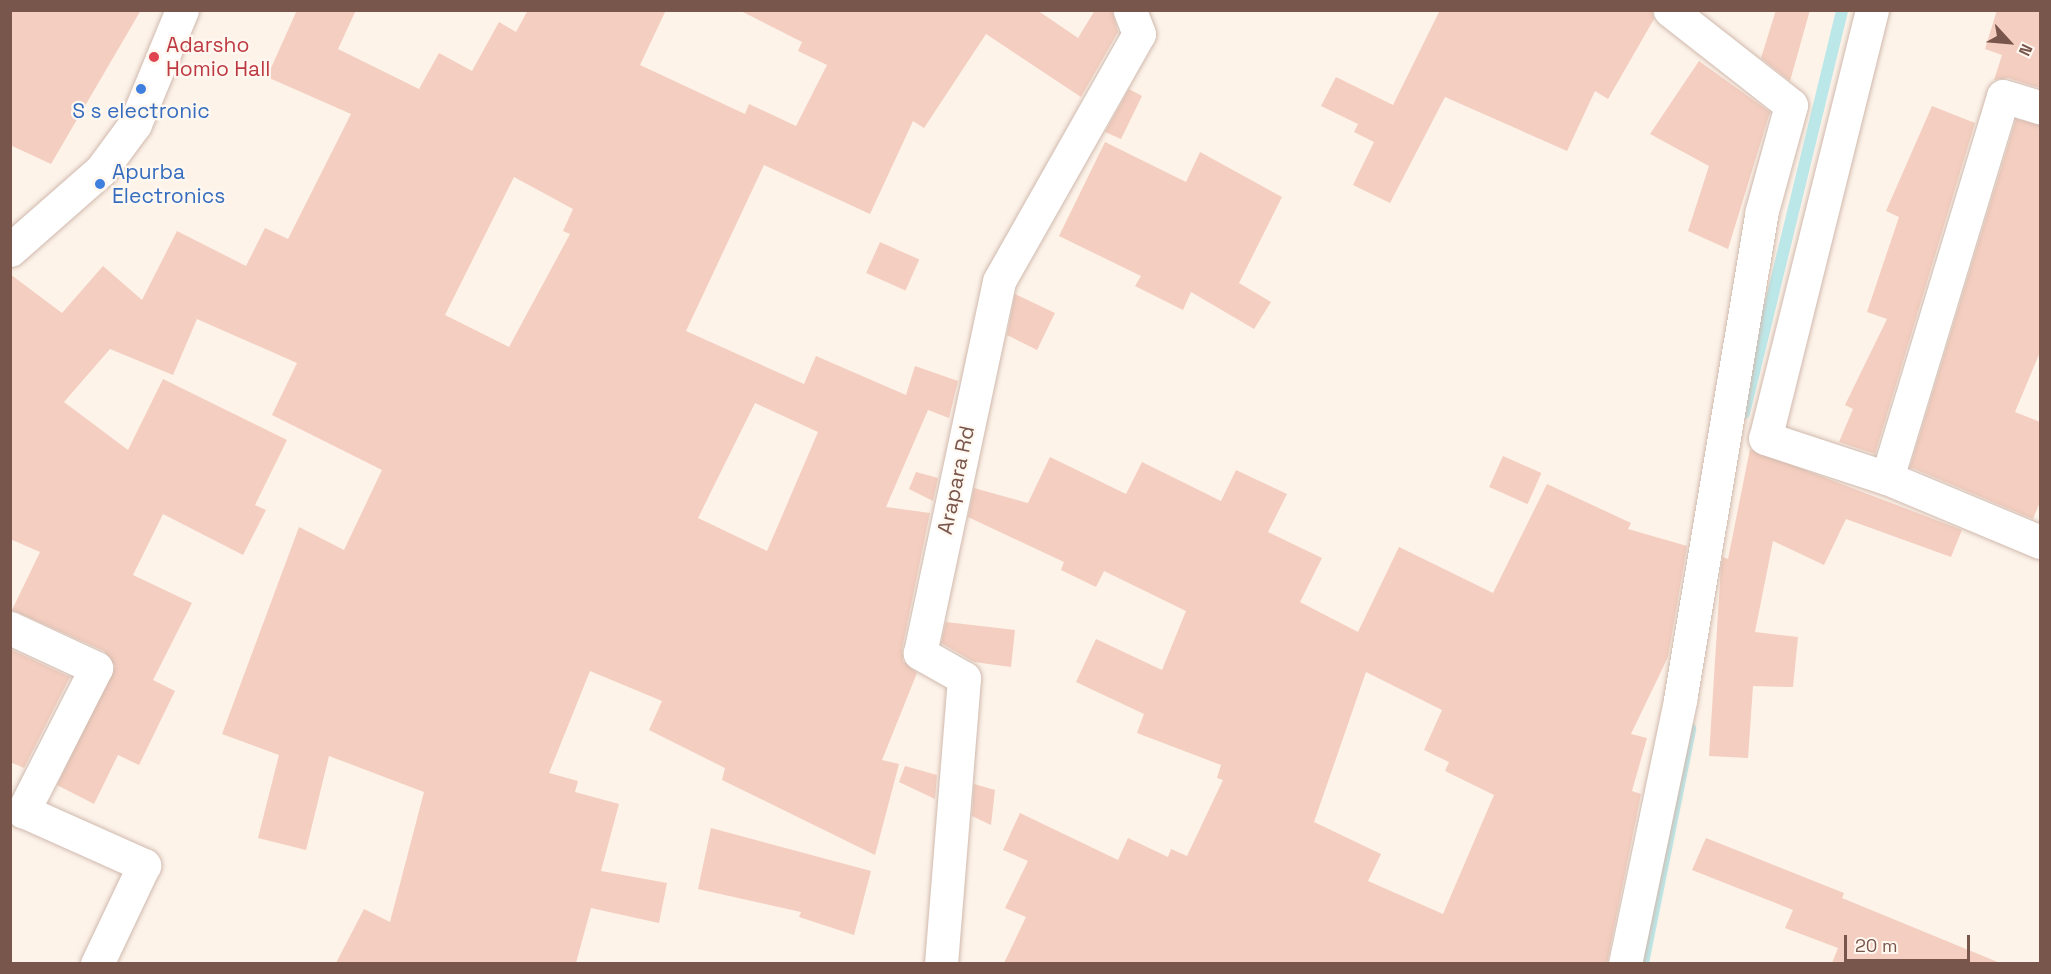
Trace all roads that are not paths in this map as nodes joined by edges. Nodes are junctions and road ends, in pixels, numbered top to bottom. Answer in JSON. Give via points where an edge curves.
{"nodes":[{"id":1,"x":182,"y":10,"type":"edge"},
{"id":2,"x":1130,"y":10,"type":"edge"},
{"id":3,"x":1670,"y":10,"type":"edge"},
{"id":4,"x":1872,"y":10,"type":"edge"},
{"id":5,"x":2040,"y":107,"type":"edge"},
{"id":6,"x":10,"y":250,"type":"edge"},
{"id":7,"x":1887,"y":478,"type":"junction"},
{"id":8,"x":2040,"y":542,"type":"edge"},
{"id":9,"x":10,"y":628,"type":"edge"},
{"id":10,"x":17,"y":823,"type":"edge"},
{"id":11,"x":97,"y":963,"type":"edge"},
{"id":12,"x":941,"y":963,"type":"edge"},
{"id":13,"x":1625,"y":963,"type":"edge"}],
"edges":[{"from":1,"to":6,"type":"street","via":[[135,124],[101,170]]},
{"from":2,"to":12,"type":"street","name":"Arapara Rd","via":[[1139,34],[999,281],[920,653],[964,678]]},
{"from":3,"to":13,"type":"street","via":[[1791,105],[1761,214],[1680,700]]},
{"from":4,"to":7,"type":"street","via":[[1765,438]]},
{"from":5,"to":7,"type":"street","via":[[2003,96]]},
{"from":7,"to":8,"type":"street"},
{"from":9,"to":10,"type":"street","via":[[96,668]]},
{"from":10,"to":11,"type":"street","via":[[144,865]]}]}
